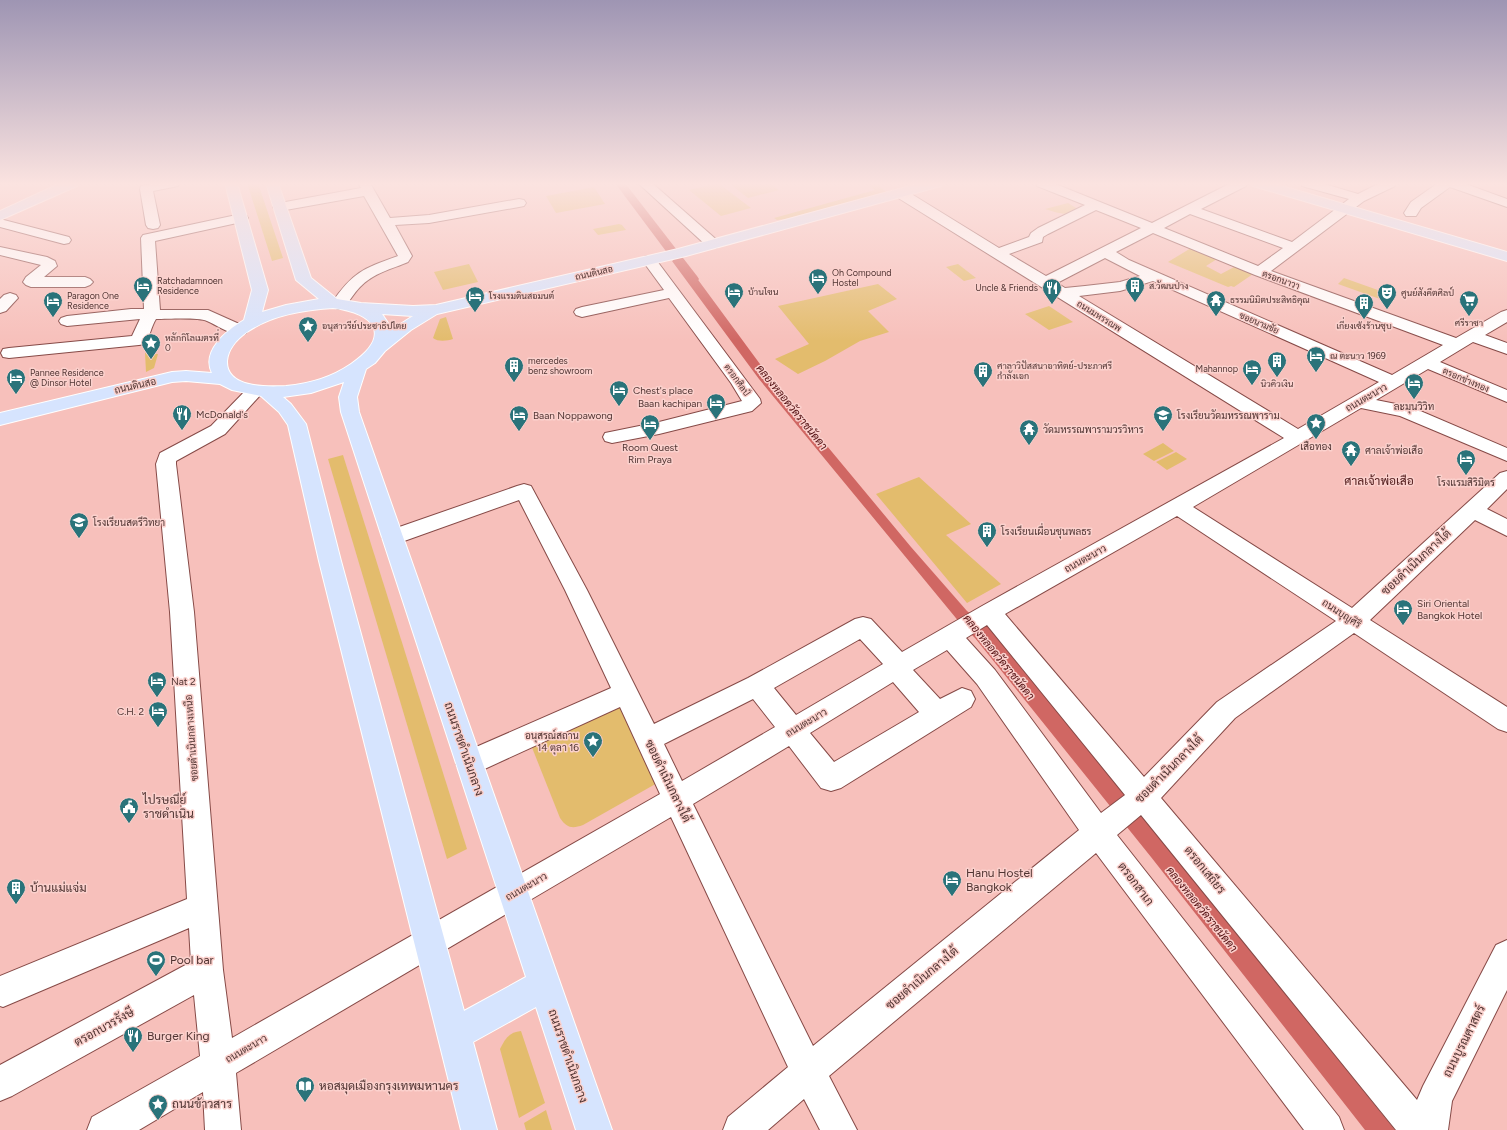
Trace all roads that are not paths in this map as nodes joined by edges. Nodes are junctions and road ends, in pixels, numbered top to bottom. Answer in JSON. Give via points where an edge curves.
{"nodes":[{"id":1,"x":48,"y":236,"type":"edge"},
{"id":2,"x":159,"y":236,"type":"edge"},
{"id":3,"x":246,"y":236,"type":"edge"},
{"id":4,"x":289,"y":236,"type":"edge"},
{"id":5,"x":393,"y":236,"type":"edge"},
{"id":6,"x":704,"y":236,"type":"edge"},
{"id":7,"x":743,"y":236,"type":"edge"},
{"id":8,"x":969,"y":236,"type":"edge"},
{"id":9,"x":1036,"y":236,"type":"edge"},
{"id":10,"x":1137,"y":236,"type":"edge"},
{"id":11,"x":1171,"y":236,"type":"edge"},
{"id":12,"x":1262,"y":236,"type":"edge"},
{"id":13,"x":1308,"y":236,"type":"edge"},
{"id":14,"x":1435,"y":236,"type":"edge"},
{"id":15,"x":64,"y":240,"type":"dead end"},
{"id":16,"x":713,"y":244,"type":"junction"},
{"id":17,"x":1293,"y":247,"type":"junction"},
{"id":18,"x":0,"y":251,"type":"edge"},
{"id":19,"x":1105,"y":252,"type":"junction"},
{"id":20,"x":997,"y":253,"type":"junction"},
{"id":21,"x":1507,"y":257,"type":"edge"},
{"id":22,"x":649,"y":260,"type":"junction"},
{"id":23,"x":1260,"y":272,"type":"junction"},
{"id":24,"x":1153,"y":276,"type":"junction"},
{"id":25,"x":85,"y":282,"type":"dead end"},
{"id":26,"x":1045,"y":283,"type":"junction"},
{"id":27,"x":672,"y":293,"type":"junction"},
{"id":28,"x":1062,"y":293,"type":"junction"},
{"id":29,"x":336,"y":303,"type":"junction"},
{"id":30,"x":362,"y":308,"type":"junction"},
{"id":31,"x":436,"y":310,"type":"junction"},
{"id":32,"x":582,"y":312,"type":"dead end"},
{"id":33,"x":152,"y":314,"type":"junction"},
{"id":34,"x":1506,"y":317,"type":"edge"},
{"id":35,"x":68,"y":321,"type":"dead end"},
{"id":36,"x":246,"y":326,"type":"junction"},
{"id":37,"x":1464,"y":340,"type":"junction"},
{"id":38,"x":380,"y":347,"type":"junction"},
{"id":39,"x":1507,"y":349,"type":"edge"},
{"id":40,"x":9,"y":353,"type":"dead end"},
{"id":41,"x":1426,"y":362,"type":"junction"},
{"id":42,"x":358,"y":368,"type":"junction"},
{"id":43,"x":226,"y":379,"type":"junction"},
{"id":44,"x":1389,"y":384,"type":"junction"},
{"id":45,"x":261,"y":391,"type":"junction"},
{"id":46,"x":1507,"y":397,"type":"edge"},
{"id":47,"x":1358,"y":402,"type":"junction"},
{"id":48,"x":1405,"y":411,"type":"junction"},
{"id":49,"x":0,"y":419,"type":"edge"},
{"id":50,"x":612,"y":437,"type":"dead end"},
{"id":51,"x":1298,"y":438,"type":"junction"},
{"id":52,"x":1507,"y":455,"type":"edge"},
{"id":53,"x":1507,"y":478,"type":"edge"},
{"id":54,"x":1177,"y":506,"type":"junction"},
{"id":55,"x":1472,"y":510,"type":"junction"},
{"id":56,"x":1507,"y":528,"type":"edge"},
{"id":57,"x":393,"y":537,"type":"junction"},
{"id":58,"x":1354,"y":621,"type":"junction"},
{"id":59,"x":971,"y":623,"type":"junction"},
{"id":60,"x":898,"y":667,"type":"junction"},
{"id":61,"x":758,"y":685,"type":"junction"},
{"id":62,"x":626,"y":693,"type":"junction"},
{"id":63,"x":962,"y":699,"type":"dead end"},
{"id":64,"x":937,"y":714,"type":"junction"},
{"id":65,"x":1507,"y":721,"type":"edge"},
{"id":66,"x":792,"y":730,"type":"junction"},
{"id":67,"x":648,"y":739,"type":"junction"},
{"id":68,"x":469,"y":764,"type":"junction"},
{"id":69,"x":677,"y":799,"type":"junction"},
{"id":70,"x":1123,"y":813,"type":"junction"},
{"id":71,"x":513,"y":894,"type":"junction"},
{"id":72,"x":203,"y":907,"type":"junction"},
{"id":73,"x":430,"y":942,"type":"junction"},
{"id":74,"x":1507,"y":956,"type":"edge"},
{"id":75,"x":207,"y":970,"type":"junction"},
{"id":76,"x":544,"y":985,"type":"junction"},
{"id":77,"x":3,"y":991,"type":"dead end"},
{"id":78,"x":454,"y":1034,"type":"junction"},
{"id":79,"x":218,"y":1064,"type":"junction"},
{"id":80,"x":808,"y":1072,"type":"junction"},
{"id":81,"x":0,"y":1084,"type":"edge"},
{"id":82,"x":111,"y":1128,"type":"edge"},
{"id":83,"x":223,"y":1130,"type":"edge"},
{"id":84,"x":479,"y":1130,"type":"edge"},
{"id":85,"x":594,"y":1130,"type":"edge"},
{"id":86,"x":741,"y":1130,"type":"edge"},
{"id":87,"x":839,"y":1130,"type":"edge"},
{"id":88,"x":1326,"y":1130,"type":"edge"},
{"id":89,"x":1419,"y":1130,"type":"edge"},
{"id":90,"x":1430,"y":1130,"type":"edge"}],
"edges":[{"from":1,"to":15,"type":"street"},
{"from":2,"to":33,"type":"street","via":[[148,238]]},
{"from":3,"to":36,"type":"main road","via":[[260,290]]},
{"from":4,"to":29,"type":"main road","via":[[304,280]]},
{"from":5,"to":29,"type":"street","via":[[405,256],[403,259],[360,278]]},
{"from":6,"to":16,"type":"street"},
{"from":7,"to":16,"type":"main road","name":"ถนนดินสอ"},
{"from":8,"to":20,"type":"street","name":"ถนนมหรรณพ"},
{"from":9,"to":20,"type":"street","via":[[1036,239]]},
{"from":10,"to":19,"type":"street"},
{"from":11,"to":23,"type":"street","name":"ตรอกนาวา"},
{"from":12,"to":17,"type":"street"},
{"from":13,"to":17,"type":"street"},
{"from":14,"to":21,"type":"main road"},
{"from":16,"to":22,"type":"main road","name":"ถนนดินสอ"},
{"from":17,"to":23,"type":"street"},
{"from":18,"to":25,"type":"street","via":[[50,264],[31,282]]},
{"from":19,"to":24,"type":"street","name":"ซอยนามชัย"},
{"from":19,"to":26,"type":"street"},
{"from":20,"to":26,"type":"street","name":"ถนนมหรรณพ"},
{"from":22,"to":27,"type":"street","name":"ตรอกศิลป์"},
{"from":22,"to":31,"type":"main road","name":"ถนนดินสอ"},
{"from":23,"to":37,"type":"street","name":"ตรอกนาวา"},
{"from":24,"to":28,"type":"street","via":[[1122,287]]},
{"from":24,"to":44,"type":"street","name":"ซอยนามชัย"},
{"from":26,"to":28,"type":"street","name":"ถนนมหรรณพ"},
{"from":27,"to":32,"type":"street"},
{"from":27,"to":50,"type":"street","name":"ตรอกศิลป์","via":[[738,380],[752,403],[746,407]]},
{"from":28,"to":51,"type":"street","name":"ถนนมหรรณพ"},
{"from":29,"to":30,"type":"main road","name":"ถนนดินสอ"},
{"from":29,"to":36,"type":"main road","name":"ถนนดินสอ","via":[[310,304],[288,309]]},
{"from":30,"to":31,"type":"main road","name":"ถนนดินสอ"},
{"from":30,"to":38,"type":"main road","via":[[376,317],[383,327]]},
{"from":31,"to":38,"type":"main road","name":"ถนนดินสอ","via":[[408,324]]},
{"from":33,"to":35,"type":"street"},
{"from":33,"to":36,"type":"street","via":[[208,315]]},
{"from":33,"to":40,"type":"street","via":[[145,323],[139,340]]},
{"from":34,"to":37,"type":"street","name":"ถนนตะนาว"},
{"from":36,"to":43,"type":"main road","via":[[228,340],[220,352],[218,367]]},
{"from":37,"to":39,"type":"street","name":"ตรอกนาวา"},
{"from":37,"to":41,"type":"street","name":"ถนนตะนาว"},
{"from":38,"to":42,"type":"main road","name":"ถนนดินสอ"},
{"from":41,"to":44,"type":"street","name":"ถนนตะนาว"},
{"from":41,"to":46,"type":"street","name":"ตรอกช่างทอง"},
{"from":42,"to":45,"type":"main road","via":[[324,383],[299,390]]},
{"from":42,"to":57,"type":"main road","name":"ถนนราชดำเนินกลาง","via":[[348,397],[349,408]]},
{"from":43,"to":45,"type":"main road","via":[[238,386]]},
{"from":43,"to":49,"type":"main road","name":"ถนนดินสอ","via":[[172,377]]},
{"from":44,"to":47,"type":"street","name":"ถนนตะนาว"},
{"from":44,"to":48,"type":"street"},
{"from":45,"to":72,"type":"street","name":"ซอยดำเนินกลางเหนือ","via":[[218,430],[166,458],[182,612]]},
{"from":45,"to":73,"type":"main road","via":[[284,408],[297,424],[332,569]]},
{"from":47,"to":48,"type":"street"},
{"from":47,"to":51,"type":"street","name":"ถนนตะนาว"},
{"from":48,"to":52,"type":"street"},
{"from":51,"to":54,"type":"street","name":"ถนนตะนาว"},
{"from":53,"to":55,"type":"street","name":"ซอยดำเนินกลางใต้"},
{"from":54,"to":58,"type":"street","name":"ถนนบุญศิริ"},
{"from":54,"to":59,"type":"street","name":"ถนนตะนาว"},
{"from":55,"to":56,"type":"street"},
{"from":55,"to":58,"type":"street","name":"ซอยดำเนินกลางใต้"},
{"from":57,"to":62,"type":"street","name":"ซอยดำเนินกลางใต้","via":[[524,491]]},
{"from":57,"to":68,"type":"main road","name":"ถนนราชดำเนินกลาง"},
{"from":58,"to":65,"type":"street","name":"ถนนบุญศิริ"},
{"from":58,"to":70,"type":"street","name":"ซอยดำเนินกลางใต้","via":[[1226,710]]},
{"from":59,"to":60,"type":"street","name":"ถนนตะนาว"},
{"from":59,"to":70,"type":"street","name":"ตรอกเสถียร"},
{"from":59,"to":70,"type":"street","name":"ตรอกสาเก","via":[[986,677]]},
{"from":60,"to":61,"type":"street","via":[[863,626]]},
{"from":60,"to":64,"type":"street"},
{"from":60,"to":66,"type":"street","name":"ถนนตะนาว"},
{"from":61,"to":66,"type":"street"},
{"from":61,"to":67,"type":"street"},
{"from":62,"to":67,"type":"street","name":"ซอยดำเนินกลางใต้"},
{"from":62,"to":68,"type":"street"},
{"from":63,"to":64,"type":"street"},
{"from":64,"to":66,"type":"street","via":[[830,779]]},
{"from":66,"to":69,"type":"street","name":"ถนนตะนาว"},
{"from":67,"to":69,"type":"street","name":"ซอยดำเนินกลางใต้"},
{"from":68,"to":71,"type":"main road","name":"ถนนราชดำเนินกลาง"},
{"from":69,"to":71,"type":"street","name":"ถนนตะนาว"},
{"from":69,"to":80,"type":"street","name":"ซอยดำเนินกลางใต้"},
{"from":70,"to":80,"type":"street","name":"ซอยดำเนินกลางใต้"},
{"from":70,"to":88,"type":"street","name":"ตรอกสาเก"},
{"from":70,"to":89,"type":"street","name":"ตรอกเสถียร"},
{"from":71,"to":73,"type":"street","name":"ถนนตะนาว"},
{"from":71,"to":76,"type":"main road","name":"ถนนราชดำเนินกลาง"},
{"from":72,"to":75,"type":"street","name":"ซอยดำเนินกลางเหนือ"},
{"from":72,"to":77,"type":"street"},
{"from":73,"to":78,"type":"main road"},
{"from":73,"to":79,"type":"street","name":"ถนนตะนาว"},
{"from":74,"to":90,"type":"street","name":"ถนนบูรณศาสตร์","via":[[1435,1098]]},
{"from":75,"to":79,"type":"street","name":"ซอยดำเนินกลางเหนือ"},
{"from":75,"to":81,"type":"street","name":"ตรอกบวรรังษี"},
{"from":76,"to":78,"type":"main road"},
{"from":76,"to":85,"type":"main road","name":"ถนนราชดำเนินกลาง"},
{"from":78,"to":84,"type":"main road"},
{"from":79,"to":82,"type":"street","name":"ถนนตะนาว"},
{"from":79,"to":83,"type":"street","name":"ซอยดำเนินกลางเหนือ"},
{"from":80,"to":86,"type":"street","name":"ซอยดำเนินกลางใต้"},
{"from":80,"to":87,"type":"street","name":"ซอยดำเนินกลางใต้"}]}
